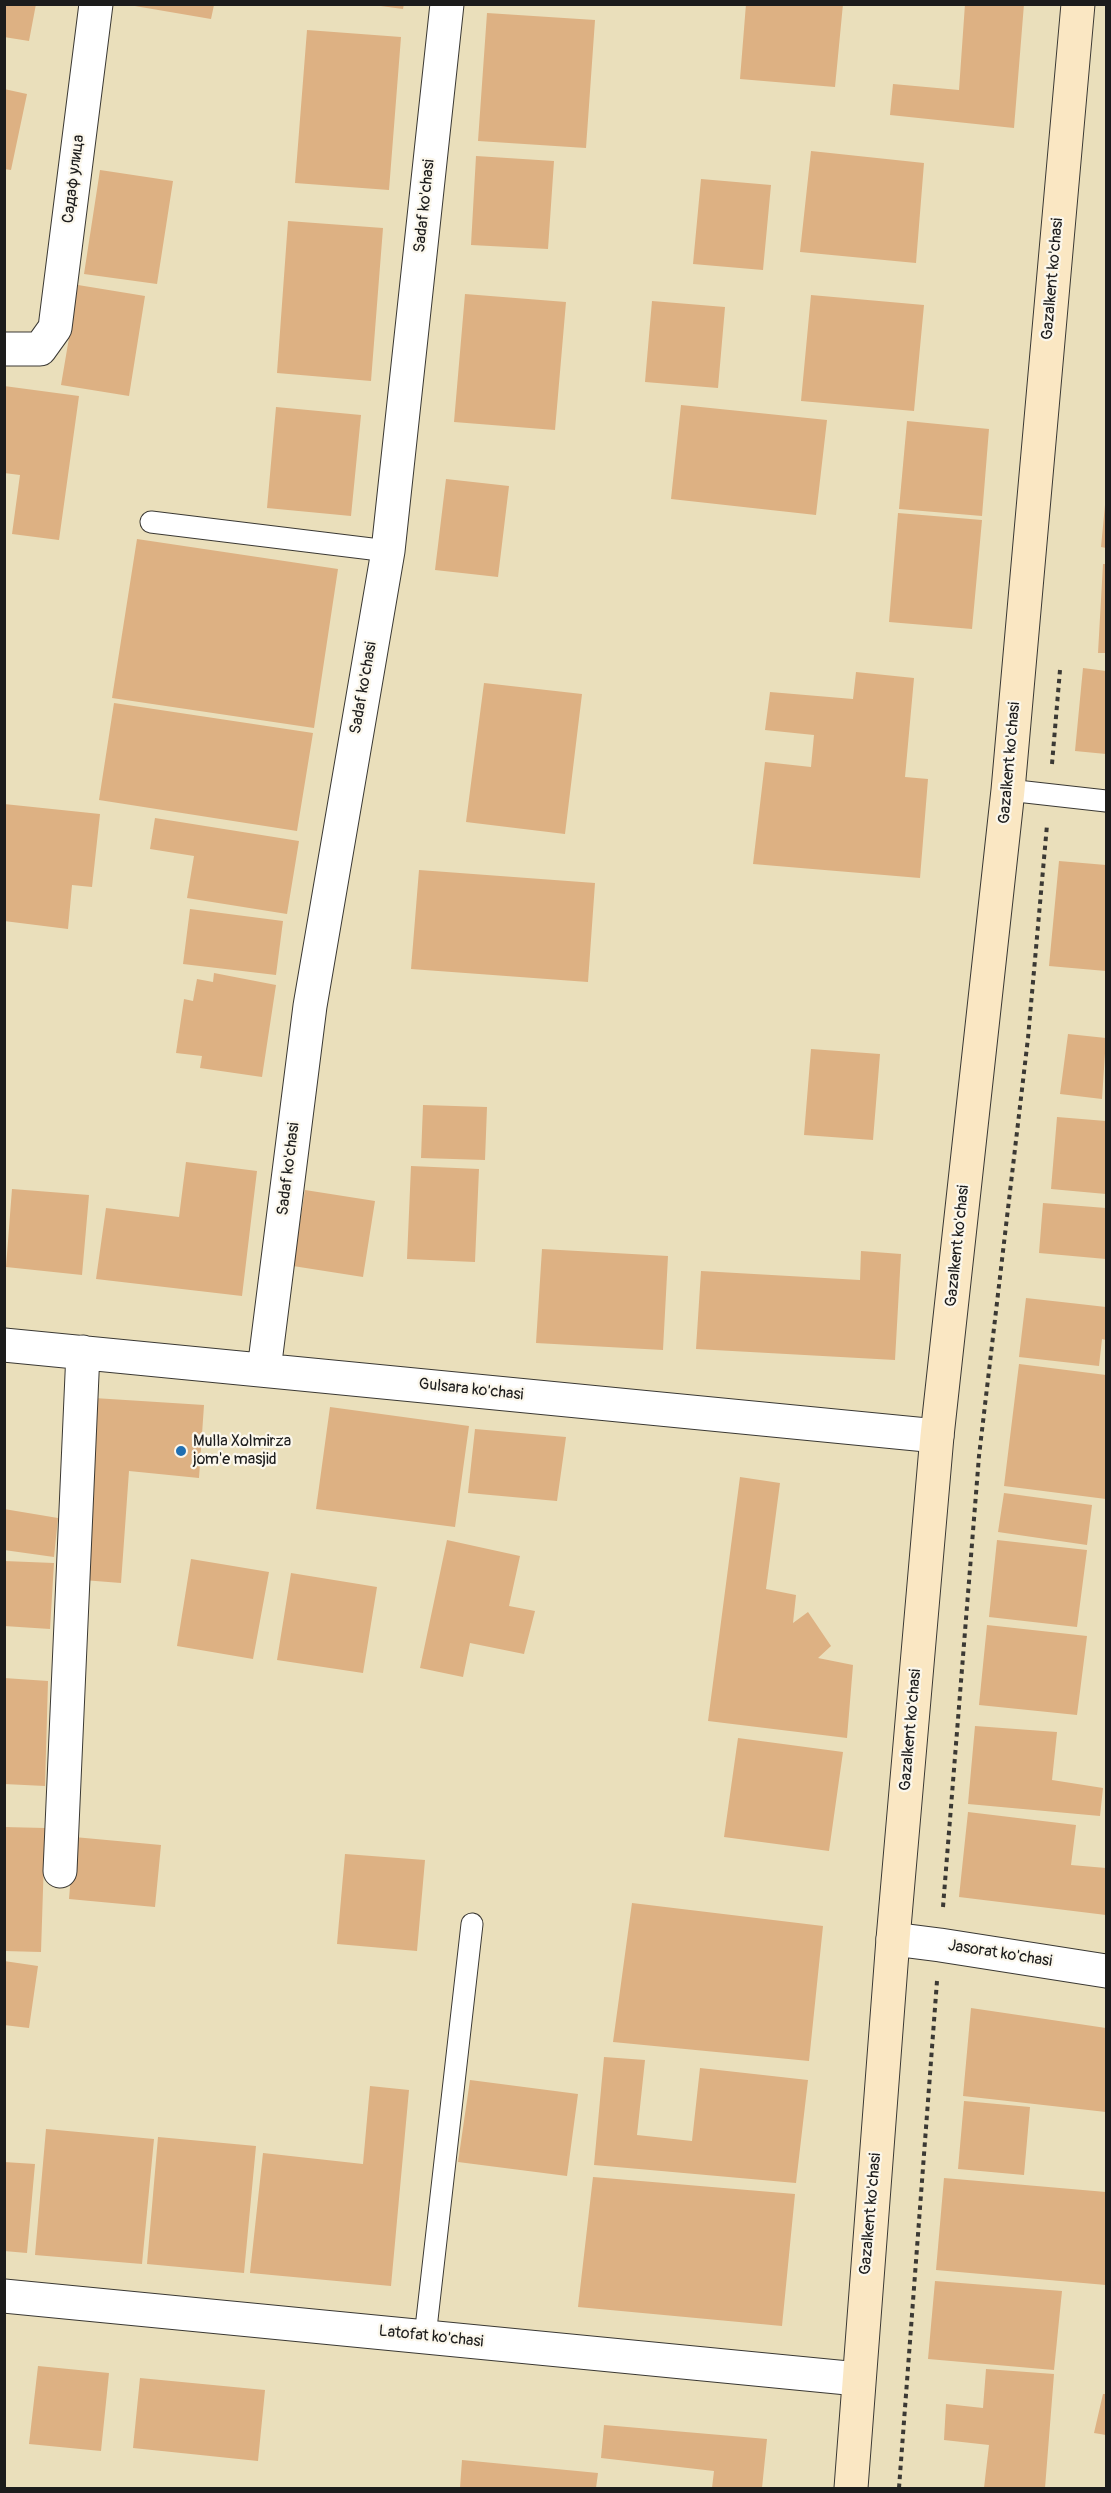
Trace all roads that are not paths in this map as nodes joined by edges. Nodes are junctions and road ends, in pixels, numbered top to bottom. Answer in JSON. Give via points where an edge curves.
{"nodes":[{"id":1,"x":96,"y":4,"type":"edge"},
{"id":2,"x":447,"y":4,"type":"edge"},
{"id":3,"x":1078,"y":4,"type":"edge"},
{"id":4,"x":4,"y":349,"type":"edge"},
{"id":5,"x":151,"y":522,"type":"dead end"},
{"id":6,"x":388,"y":551,"type":"junction"},
{"id":7,"x":1008,"y":790,"type":"junction"},
{"id":8,"x":1107,"y":801,"type":"edge"},
{"id":9,"x":4,"y":1345,"type":"edge"},
{"id":10,"x":83,"y":1352,"type":"junction"},
{"id":11,"x":264,"y":1370,"type":"junction"},
{"id":12,"x":937,"y":1436,"type":"junction"},
{"id":13,"x":60,"y":1871,"type":"dead end"},
{"id":14,"x":472,"y":1924,"type":"dead end"},
{"id":15,"x":893,"y":1939,"type":"junction"},
{"id":16,"x":1107,"y":1971,"type":"edge"},
{"id":17,"x":4,"y":2296,"type":"edge"},
{"id":18,"x":425,"y":2337,"type":"junction"},
{"id":19,"x":858,"y":2379,"type":"junction"},
{"id":20,"x":851,"y":2488,"type":"edge"}],
"edges":[{"from":1,"to":4,"type":"street","name":"Садаф улица","via":[[55,328],[40,349]]},
{"from":2,"to":6,"type":"street","name":"Sadaf ko'chasi"},
{"from":3,"to":7,"type":"street","name":"Gazalkent ko'chasi"},
{"from":5,"to":6,"type":"lane"},
{"from":6,"to":11,"type":"street","name":"Sadaf ko'chasi","via":[[310,1006]]},
{"from":7,"to":8,"type":"lane"},
{"from":7,"to":12,"type":"street","name":"Gazalkent ko'chasi"},
{"from":9,"to":10,"type":"street","name":"Gulsara ko'chasi"},
{"from":10,"to":11,"type":"street","name":"Gulsara ko'chasi"},
{"from":10,"to":13,"type":"street"},
{"from":11,"to":12,"type":"street","name":"Gulsara ko'chasi"},
{"from":12,"to":15,"type":"street","name":"Gazalkent ko'chasi"},
{"from":14,"to":18,"type":"lane"},
{"from":15,"to":16,"type":"street","name":"Jasorat ko'chasi"},
{"from":15,"to":19,"type":"street","name":"Gazalkent ko'chasi"},
{"from":17,"to":18,"type":"street","name":"Latofat ko'chasi"},
{"from":18,"to":19,"type":"street","name":"Latofat ko'chasi"},
{"from":19,"to":20,"type":"street","name":"Gazalkent ko'chasi"}]}
